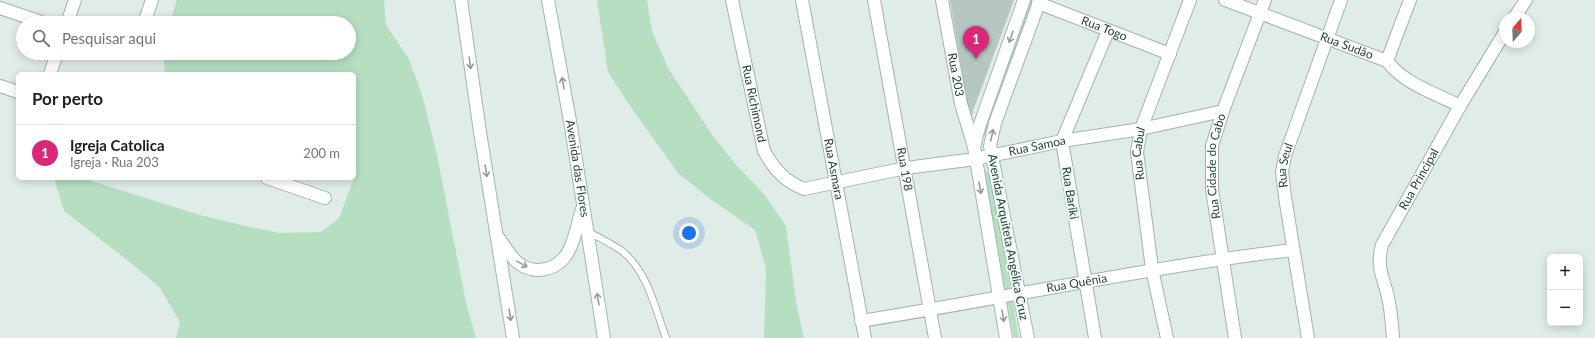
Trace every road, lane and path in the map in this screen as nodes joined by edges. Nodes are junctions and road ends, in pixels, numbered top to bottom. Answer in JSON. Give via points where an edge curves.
{"nodes":[{"id":1,"x":75,"y":0,"type":"edge"},
{"id":2,"x":152,"y":0,"type":"edge"},
{"id":3,"x":461,"y":0,"type":"edge"},
{"id":4,"x":548,"y":0,"type":"edge"},
{"id":5,"x":732,"y":0,"type":"edge"},
{"id":6,"x":802,"y":0,"type":"edge"},
{"id":7,"x":874,"y":0,"type":"edge"},
{"id":8,"x":942,"y":0,"type":"edge"},
{"id":9,"x":1024,"y":0,"type":"edge"},
{"id":10,"x":1190,"y":0,"type":"edge"},
{"id":11,"x":1225,"y":0,"type":"edge"},
{"id":12,"x":1265,"y":0,"type":"edge"},
{"id":13,"x":1341,"y":0,"type":"edge"},
{"id":14,"x":1410,"y":0,"type":"edge"},
{"id":15,"x":1526,"y":0,"type":"edge"},
{"id":16,"x":1039,"y":2,"type":"edge"},
{"id":17,"x":0,"y":8,"type":"edge"},
{"id":18,"x":1518,"y":12,"type":"edge"},
{"id":19,"x":1260,"y":14,"type":"junction"},
{"id":20,"x":23,"y":16,"type":"edge"},
{"id":21,"x":69,"y":16,"type":"edge"},
{"id":22,"x":146,"y":16,"type":"edge"},
{"id":23,"x":1108,"y":31,"type":"junction"},
{"id":24,"x":1327,"y":38,"type":"junction"},
{"id":25,"x":1499,"y":42,"type":"edge"},
{"id":26,"x":1170,"y":54,"type":"junction"},
{"id":27,"x":55,"y":60,"type":"edge"},
{"id":28,"x":1387,"y":61,"type":"junction"},
{"id":29,"x":51,"y":72,"type":"edge"},
{"id":30,"x":0,"y":86,"type":"edge"},
{"id":31,"x":16,"y":91,"type":"edge"},
{"id":32,"x":1460,"y":106,"type":"junction"},
{"id":33,"x":1223,"y":110,"type":"junction"},
{"id":34,"x":1141,"y":129,"type":"junction"},
{"id":35,"x":1062,"y":141,"type":"junction"},
{"id":36,"x":975,"y":153,"type":"junction"},
{"id":37,"x":991,"y":155,"type":"junction"},
{"id":38,"x":906,"y":168,"type":"junction"},
{"id":39,"x":273,"y":180,"type":"edge"},
{"id":40,"x":835,"y":184,"type":"junction"},
{"id":41,"x":804,"y":188,"type":"joint"},
{"id":42,"x":326,"y":198,"type":"dead end"},
{"id":43,"x":583,"y":205,"type":"junction"},
{"id":44,"x":587,"y":232,"type":"junction"},
{"id":45,"x":497,"y":235,"type":"junction"},
{"id":46,"x":1293,"y":250,"type":"junction"},
{"id":47,"x":1222,"y":258,"type":"junction"},
{"id":48,"x":1152,"y":269,"type":"junction"},
{"id":49,"x":1085,"y":282,"type":"junction"},
{"id":50,"x":1020,"y":294,"type":"junction"},
{"id":51,"x":999,"y":297,"type":"junction"},
{"id":52,"x":931,"y":310,"type":"junction"},
{"id":53,"x":861,"y":321,"type":"junction"},
{"id":54,"x":513,"y":338,"type":"edge"},
{"id":55,"x":604,"y":338,"type":"edge"},
{"id":56,"x":666,"y":338,"type":"edge"},
{"id":57,"x":865,"y":338,"type":"edge"},
{"id":58,"x":935,"y":338,"type":"edge"},
{"id":59,"x":1006,"y":338,"type":"edge"},
{"id":60,"x":1028,"y":338,"type":"edge"},
{"id":61,"x":1095,"y":338,"type":"edge"},
{"id":62,"x":1167,"y":338,"type":"edge"},
{"id":63,"x":1235,"y":338,"type":"edge"},
{"id":64,"x":1308,"y":338,"type":"edge"},
{"id":65,"x":1393,"y":338,"type":"edge"}],
"edges":[{"from":1,"to":21,"type":"street"},
{"from":2,"to":22,"type":"street"},
{"from":3,"to":45,"type":"street","one_way":true},
{"from":43,"to":4,"type":"street","name":"Avenida das Flores","one_way":true},
{"from":5,"to":41,"type":"street","name":"Rua Richimond","via":[[764,151],[773,168],[793,184]]},
{"from":6,"to":40,"type":"street","name":"Rua Asmara"},
{"from":7,"to":38,"type":"street","name":"Rua 198"},
{"from":8,"to":36,"type":"street","name":"Rua 203","via":[[961,104]]},
{"from":9,"to":36,"type":"street","name":"Avenida Arquiteta Angélica Cruz","one_way":true,"via":[[979,127]]},
{"from":10,"to":26,"type":"street","name":"Rua Cabul"},
{"from":11,"to":19,"type":"street","name":"Rua Sudão"},
{"from":12,"to":19,"type":"street","name":"Rua Cidade do Cabo"},
{"from":13,"to":24,"type":"street","name":"Rua Seul"},
{"from":14,"to":28,"type":"street"},
{"from":15,"to":18,"type":"street"},
{"from":16,"to":23,"type":"street","name":"Rua Togo"},
{"from":37,"to":16,"type":"street","name":"Avenida Arquiteta Angélica Cruz","one_way":true,"via":[[995,123]]},
{"from":17,"to":20,"type":"street"},
{"from":19,"to":24,"type":"street","name":"Rua Sudão"},
{"from":19,"to":33,"type":"street","name":"Rua Cidade do Cabo"},
{"from":23,"to":26,"type":"street","name":"Rua Togo"},
{"from":23,"to":35,"type":"street"},
{"from":24,"to":28,"type":"street","name":"Rua Sudão"},
{"from":24,"to":46,"type":"street","name":"Rua Seul","via":[[1285,156],[1282,172]]},
{"from":25,"to":32,"type":"street","name":"Rua Principal"},
{"from":26,"to":34,"type":"street","name":"Rua Cabul"},
{"from":27,"to":29,"type":"street"},
{"from":28,"to":32,"type":"street","name":"Rua Sudão","via":[[1405,78]]},
{"from":30,"to":31,"type":"street"},
{"from":32,"to":65,"type":"street","name":"Rua Principal","via":[[1391,227],[1379,256]]},
{"from":33,"to":34,"type":"street","name":"Rua Samoa"},
{"from":33,"to":47,"type":"street","name":"Rua Cidade do Cabo","via":[[1212,146],[1211,168]]},
{"from":34,"to":35,"type":"street","name":"Rua Samoa"},
{"from":34,"to":48,"type":"street","name":"Rua Cabul","via":[[1137,152],[1138,168]]},
{"from":35,"to":37,"type":"street","name":"Rua Samoa"},
{"from":35,"to":49,"type":"street","name":"Rua Bariki"},
{"from":36,"to":37,"type":"street","name":"Rua Samoa"},
{"from":36,"to":38,"type":"street","name":"Rua Samoa"},
{"from":36,"to":51,"type":"street","name":"Avenida Arquiteta Angélica Cruz","one_way":true},
{"from":37,"to":50,"type":"street","name":"Avenida Arquiteta Angélica Cruz"},
{"from":38,"to":40,"type":"street","name":"Rua Samoa"},
{"from":38,"to":52,"type":"street","name":"Rua 198"},
{"from":39,"to":42,"type":"street"},
{"from":40,"to":41,"type":"street","name":"Rua Samoa"},
{"from":40,"to":53,"type":"street","name":"Rua Asmara"},
{"from":43,"to":44,"type":"street","name":"Avenida das Flores"},
{"from":45,"to":43,"type":"street","one_way":true,"via":[[516,262],[542,270],[553,268],[564,258]]},
{"from":55,"to":44,"type":"street","name":"Avenida das Flores","one_way":true},
{"from":44,"to":56,"type":"lane","via":[[621,251],[639,269]]},
{"from":45,"to":54,"type":"street","one_way":true},
{"from":46,"to":47,"type":"street","name":"Rua Quênia"},
{"from":46,"to":64,"type":"street","name":"Rua Seul"},
{"from":47,"to":48,"type":"street","name":"Rua Quênia"},
{"from":47,"to":63,"type":"street","name":"Rua Cidade do Cabo"},
{"from":48,"to":49,"type":"street","name":"Rua Quênia"},
{"from":48,"to":62,"type":"street","name":"Rua Cabul"},
{"from":49,"to":50,"type":"street","name":"Rua Quênia"},
{"from":49,"to":61,"type":"street","name":"Rua Bariki"},
{"from":50,"to":51,"type":"street","name":"Rua Quênia"},
{"from":50,"to":60,"type":"street","name":"Avenida Arquiteta Angélica Cruz"},
{"from":51,"to":52,"type":"street","name":"Rua Quênia"},
{"from":51,"to":59,"type":"street","name":"Avenida Arquiteta Angélica Cruz","one_way":true},
{"from":52,"to":53,"type":"street","name":"Rua Quênia"},
{"from":52,"to":58,"type":"street","name":"Rua 198"},
{"from":53,"to":57,"type":"street","name":"Rua Asmara"}]}
